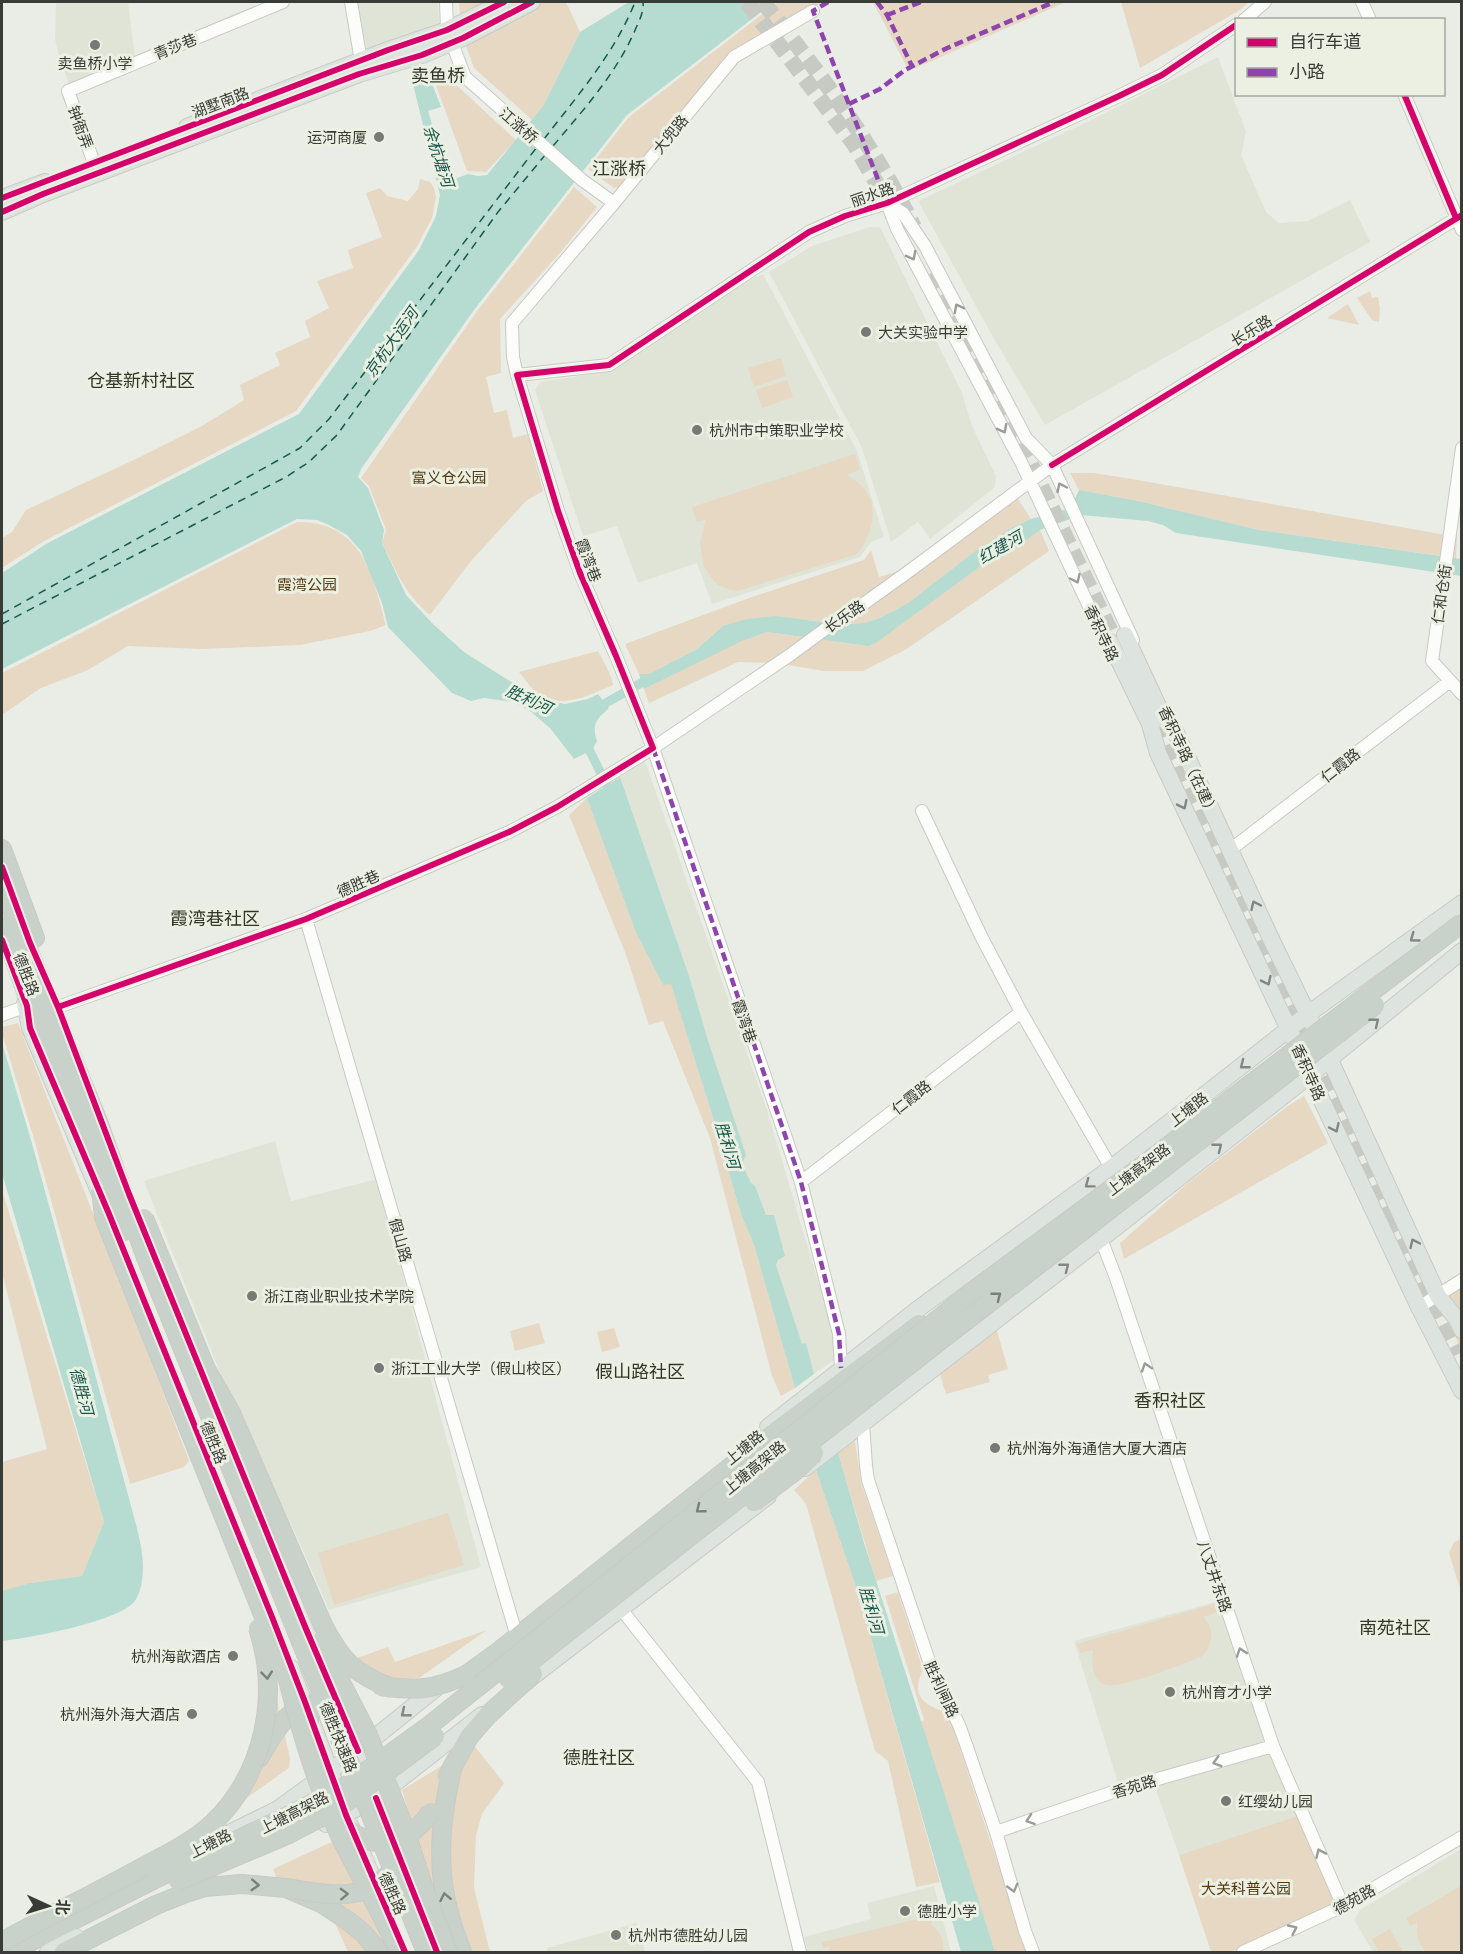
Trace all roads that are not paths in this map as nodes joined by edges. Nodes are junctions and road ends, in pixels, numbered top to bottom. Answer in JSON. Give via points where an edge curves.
{"nodes":[{"id":1,"x":283,"y":2,"type":"edge"},
{"id":2,"x":351,"y":2,"type":"edge"},
{"id":3,"x":446,"y":2,"type":"edge"},
{"id":4,"x":504,"y":2,"type":"edge"},
{"id":5,"x":532,"y":2,"type":"edge"},
{"id":6,"x":1265,"y":2,"type":"edge"},
{"id":7,"x":1362,"y":2,"type":"edge"},
{"id":8,"x":813,"y":11,"type":"dead end"},
{"id":9,"x":1246,"y":18,"type":"edge"},
{"id":10,"x":1369,"y":18,"type":"edge"},
{"id":11,"x":1235,"y":26,"type":"edge"},
{"id":12,"x":449,"y":36,"type":"junction"},
{"id":13,"x":361,"y":61,"type":"junction"},
{"id":14,"x":68,"y":91,"type":"joint"},
{"id":15,"x":1405,"y":96,"type":"edge"},
{"id":16,"x":94,"y":163,"type":"junction"},
{"id":17,"x":2,"y":198,"type":"edge"},
{"id":18,"x":614,"y":203,"type":"junction"},
{"id":19,"x":887,"y":203,"type":"junction"},
{"id":20,"x":2,"y":212,"type":"edge"},
{"id":21,"x":1459,"y":217,"type":"edge"},
{"id":22,"x":1461,"y":230,"type":"edge"},
{"id":23,"x":517,"y":375,"type":"junction"},
{"id":24,"x":1461,"y":448,"type":"edge"},
{"id":25,"x":1052,"y":465,"type":"junction"},
{"id":26,"x":1030,"y":482,"type":"junction"},
{"id":27,"x":1449,"y":681,"type":"junction"},
{"id":28,"x":1461,"y":694,"type":"edge"},
{"id":29,"x":1176,"y":733,"type":"junction"},
{"id":30,"x":652,"y":748,"type":"junction"},
{"id":31,"x":1158,"y":753,"type":"junction"},
{"id":32,"x":922,"y":811,"type":"dead end"},
{"id":33,"x":2,"y":849,"type":"edge"},
{"id":34,"x":1230,"y":850,"type":"junction"},
{"id":35,"x":2,"y":867,"type":"edge"},
{"id":36,"x":2,"y":885,"type":"edge"},
{"id":37,"x":1461,"y":903,"type":"edge"},
{"id":38,"x":306,"y":919,"type":"junction"},
{"id":39,"x":1461,"y":923,"type":"edge"},
{"id":40,"x":2,"y":925,"type":"edge"},
{"id":41,"x":1461,"y":938,"type":"edge"},
{"id":42,"x":2,"y":940,"type":"edge"},
{"id":43,"x":2,"y":949,"type":"edge"},
{"id":44,"x":1461,"y":951,"type":"edge"},
{"id":45,"x":27,"y":1002,"type":"junction"},
{"id":46,"x":1021,"y":1012,"type":"junction"},
{"id":47,"x":1308,"y":1014,"type":"junction"},
{"id":48,"x":2,"y":1015,"type":"edge"},
{"id":49,"x":58,"y":1016,"type":"junction"},
{"id":50,"x":1290,"y":1029,"type":"junction"},
{"id":51,"x":1329,"y":1059,"type":"junction"},
{"id":52,"x":1310,"y":1075,"type":"junction"},
{"id":53,"x":99,"y":1124,"type":"junction"},
{"id":54,"x":1111,"y":1168,"type":"junction"},
{"id":55,"x":99,"y":1169,"type":"junction"},
{"id":56,"x":801,"y":1182,"type":"junction"},
{"id":57,"x":1101,"y":1239,"type":"junction"},
{"id":58,"x":1461,"y":1280,"type":"edge"},
{"id":59,"x":972,"y":1292,"type":"junction"},
{"id":60,"x":1438,"y":1296,"type":"junction"},
{"id":61,"x":1419,"y":1307,"type":"junction"},
{"id":62,"x":974,"y":1314,"type":"junction"},
{"id":63,"x":1461,"y":1330,"type":"edge"},
{"id":64,"x":164,"y":1366,"type":"junction"},
{"id":65,"x":841,"y":1368,"type":"junction"},
{"id":66,"x":206,"y":1369,"type":"junction"},
{"id":67,"x":1461,"y":1391,"type":"edge"},
{"id":68,"x":863,"y":1423,"type":"junction"},
{"id":69,"x":621,"y":1609,"type":"junction"},
{"id":70,"x":515,"y":1630,"type":"junction"},
{"id":71,"x":392,"y":1688,"type":"junction"},
{"id":72,"x":368,"y":1735,"type":"junction"},
{"id":73,"x":1273,"y":1746,"type":"junction"},
{"id":74,"x":358,"y":1751,"type":"junction"},
{"id":75,"x":308,"y":1754,"type":"junction"},
{"id":76,"x":453,"y":1765,"type":"junction"},
{"id":77,"x":331,"y":1771,"type":"junction"},
{"id":78,"x":247,"y":1776,"type":"junction"},
{"id":79,"x":376,"y":1798,"type":"junction"},
{"id":80,"x":339,"y":1816,"type":"junction"},
{"id":81,"x":405,"y":1830,"type":"junction"},
{"id":82,"x":996,"y":1832,"type":"junction"},
{"id":83,"x":1461,"y":1837,"type":"edge"},
{"id":84,"x":286,"y":1888,"type":"junction"},
{"id":85,"x":106,"y":1895,"type":"junction"},
{"id":86,"x":66,"y":1901,"type":"dead end"},
{"id":87,"x":1343,"y":1906,"type":"junction"},
{"id":88,"x":2,"y":1942,"type":"edge"},
{"id":89,"x":2,"y":1950,"type":"edge"},
{"id":90,"x":10,"y":1953,"type":"edge"},
{"id":91,"x":37,"y":1953,"type":"edge"},
{"id":92,"x":48,"y":1953,"type":"edge"},
{"id":93,"x":64,"y":1953,"type":"edge"},
{"id":94,"x":379,"y":1953,"type":"edge"},
{"id":95,"x":399,"y":1953,"type":"edge"},
{"id":96,"x":405,"y":1953,"type":"edge"},
{"id":97,"x":414,"y":1953,"type":"edge"},
{"id":98,"x":426,"y":1953,"type":"edge"},
{"id":99,"x":436,"y":1953,"type":"edge"},
{"id":100,"x":448,"y":1953,"type":"edge"},
{"id":101,"x":462,"y":1953,"type":"edge"},
{"id":102,"x":800,"y":1953,"type":"edge"},
{"id":103,"x":1033,"y":1953,"type":"edge"},
{"id":104,"x":1243,"y":1953,"type":"edge"}],
"edges":[{"from":1,"to":14,"type":"street","name":"青莎巷"},
{"from":2,"to":13,"type":"street"},
{"from":3,"to":12,"type":"street","name":"江涨桥"},
{"from":4,"to":12,"type":"main road"},
{"from":5,"to":12,"type":"main road","via":[[463,38]]},
{"from":6,"to":9,"type":"street"},
{"from":7,"to":10,"type":"street"},
{"from":8,"to":18,"type":"street","name":"大兜路","via":[[734,57]]},
{"from":11,"to":19,"type":"street","name":"丽水路","via":[[1162,75]]},
{"from":12,"to":13,"type":"main road","name":"湖墅南路"},
{"from":12,"to":18,"type":"street","name":"江涨桥","via":[[465,77],[582,180]]},
{"from":12,"to":20,"type":"main road","name":"湖墅南路","via":[[422,55],[358,74]]},
{"from":13,"to":16,"type":"main road","name":"湖墅南路"},
{"from":14,"to":16,"type":"street","name":"钟衙弄"},
{"from":15,"to":21,"type":"street"},
{"from":16,"to":17,"type":"main road","name":"湖墅南路"},
{"from":18,"to":23,"type":"street","name":"大兜路","via":[[512,323]]},
{"from":19,"to":23,"type":"street","name":"丽水路","via":[[809,232],[609,365]]},
{"from":25,"to":19,"type":"street","one_way":true,"via":[[1026,438],[925,246],[903,213]]},
{"from":19,"to":26,"type":"street","name":"香积寺路","one_way":true},
{"from":21,"to":22,"type":"street"},
{"from":21,"to":25,"type":"street","name":"长乐路"},
{"from":23,"to":30,"type":"street","name":"霞湾巷","via":[[580,573]]},
{"from":24,"to":27,"type":"street","name":"仁和仓街","via":[[1432,661]]},
{"from":25,"to":26,"type":"street","name":"长乐路"},
{"from":29,"to":25,"type":"street","name":"香积寺路（在建）","one_way":true},
{"from":26,"to":30,"type":"street","name":"长乐路","via":[[855,610]]},
{"from":26,"to":31,"type":"street","name":"香积寺路","one_way":true},
{"from":27,"to":28,"type":"street","name":"仁和仓街"},
{"from":27,"to":34,"type":"street","name":"仁霞路"},
{"from":29,"to":31,"type":"main road","via":[[1118,638]]},
{"from":29,"to":34,"type":"main road","name":"香积寺路（在建）"},
{"from":30,"to":38,"type":"street","name":"德胜巷","via":[[508,832]]},
{"from":30,"to":56,"type":"street","name":"霞湾巷"},
{"from":31,"to":50,"type":"main road","name":"香积寺路","one_way":true},
{"from":32,"to":46,"type":"street"},
{"from":33,"to":49,"type":"highway","bridge":true,"via":[[45,967]]},
{"from":47,"to":34,"type":"main road","name":"香积寺路（在建）","one_way":true},
{"from":35,"to":49,"type":"main road","name":"德胜路"},
{"from":36,"to":49,"type":"highway","name":"德胜快速路","bridge":true},
{"from":37,"to":47,"type":"main road","name":"上塘路","one_way":true},
{"from":38,"to":49,"type":"street","name":"德胜巷"},
{"from":38,"to":70,"type":"street","name":"假山路"},
{"from":39,"to":59,"type":"highway","name":"上塘高架路","bridge":true},
{"from":40,"to":45,"type":"highway","name":"德胜快速路","bridge":true},
{"from":62,"to":41,"type":"highway","name":"上塘高架路","one_way":true,"bridge":true},
{"from":42,"to":45,"type":"main road","name":"德胜路"},
{"from":43,"to":45,"type":"highway","bridge":true},
{"from":51,"to":44,"type":"main road","name":"上塘路","one_way":true},
{"from":45,"to":48,"type":"street"},
{"from":45,"to":49,"type":"street"},
{"from":45,"to":55,"type":"highway","name":"德胜快速路","bridge":true},
{"from":45,"to":77,"type":"main road","name":"德胜路","via":[[30,1028],[166,1355]]},
{"from":46,"to":54,"type":"street"},
{"from":46,"to":56,"type":"street","name":"仁霞路"},
{"from":47,"to":50,"type":"main road","name":"上塘路"},
{"from":47,"to":51,"type":"main road","name":"香积寺路"},
{"from":49,"to":53,"type":"highway","name":"德胜快速路","bridge":true},
{"from":49,"to":74,"type":"main road","name":"德胜路"},
{"from":50,"to":52,"type":"main road","name":"香积寺路"},
{"from":50,"to":54,"type":"main road","name":"上塘路","one_way":true},
{"from":51,"to":52,"type":"main road","name":"上塘路"},
{"from":60,"to":51,"type":"main road","name":"香积寺路","one_way":true},
{"from":57,"to":52,"type":"main road","name":"上塘路","one_way":true},
{"from":52,"to":61,"type":"main road","name":"香积寺路","one_way":true},
{"from":53,"to":66,"type":"highway","bridge":true,"via":[[129,1184]]},
{"from":53,"to":98,"type":"highway","name":"德胜快速路","bridge":true,"via":[[145,1255]]},
{"from":54,"to":65,"type":"main road","name":"上塘路","one_way":true},
{"from":55,"to":64,"type":"highway","bridge":true,"via":[[104,1217]]},
{"from":55,"to":97,"type":"highway","name":"德胜快速路","bridge":true},
{"from":56,"to":65,"type":"street","name":"霞湾巷","via":[[839,1334]]},
{"from":68,"to":57,"type":"main road","name":"上塘路","one_way":true},
{"from":73,"to":57,"type":"street","name":"八丈井东路","one_way":true},
{"from":58,"to":60,"type":"street"},
{"from":59,"to":71,"type":"highway","bridge":true,"via":[[918,1324],[768,1437],[466,1675],[444,1685],[416,1690]]},
{"from":59,"to":90,"type":"highway","name":"上塘高架路","one_way":true,"bridge":true,"via":[[430,1725],[343,1788]]},
{"from":60,"to":61,"type":"street"},
{"from":60,"to":63,"type":"main road","name":"香积寺路"},
{"from":61,"to":67,"type":"main road","name":"香积寺路"},
{"from":62,"to":76,"type":"highway","bridge":true,"via":[[795,1471],[523,1682],[469,1737]]},
{"from":62,"to":91,"type":"highway","name":"上塘高架路","bridge":true,"via":[[337,1809],[289,1834],[165,1886]]},
{"from":64,"to":75,"type":"highway","bridge":true,"via":[[286,1672]]},
{"from":64,"to":78,"type":"highway","one_way":true,"bridge":true,"via":[[192,1461],[254,1618],[265,1658],[267,1713]]},
{"from":65,"to":70,"type":"main road","name":"上塘路"},
{"from":66,"to":71,"type":"highway","bridge":true,"via":[[231,1413],[334,1647],[363,1676]]},
{"from":66,"to":72,"type":"highway","bridge":true,"via":[[333,1667]]},
{"from":68,"to":69,"type":"main road","name":"上塘路"},
{"from":68,"to":82,"type":"street","name":"胜利闸路","via":[[868,1480],[931,1667],[959,1725]]},
{"from":69,"to":79,"type":"main road","name":"上塘路"},
{"from":69,"to":102,"type":"street","via":[[758,1782]]},
{"from":70,"to":74,"type":"main road","name":"上塘路","one_way":true},
{"from":71,"to":75,"type":"highway","bridge":true,"via":[[344,1684],[327,1692],[311,1711]]},
{"from":72,"to":78,"type":"highway","bridge":true,"via":[[342,1706],[310,1702],[278,1726]]},
{"from":72,"to":81,"type":"highway","bridge":true},
{"from":73,"to":82,"type":"street","name":"香苑路","one_way":true,"via":[[1116,1791]]},
{"from":87,"to":73,"type":"street","name":"八丈井东路","one_way":true},
{"from":74,"to":77,"type":"main road","name":"上塘路"},
{"from":74,"to":79,"type":"main road","name":"德胜路"},
{"from":75,"to":80,"type":"highway","bridge":true},
{"from":76,"to":80,"type":"highway","bridge":true,"via":[[431,1812],[416,1830],[401,1839],[361,1839],[345,1829]]},
{"from":101,"to":76,"type":"highway","one_way":true,"via":[[449,1917],[440,1854],[445,1797]]},
{"from":77,"to":80,"type":"main road","name":"德胜路"},
{"from":77,"to":85,"type":"main road","name":"上塘路","via":[[278,1809]]},
{"from":78,"to":88,"type":"highway","bridge":true,"via":[[223,1812],[195,1836]]},
{"from":79,"to":80,"type":"main road","name":"上塘路"},
{"from":79,"to":99,"type":"main road","name":"德胜路"},
{"from":80,"to":92,"type":"main road","name":"上塘路"},
{"from":80,"to":95,"type":"highway","bridge":true,"via":[[352,1860]]},
{"from":80,"to":96,"type":"main road","name":"德胜路"},
{"from":84,"to":81,"type":"highway","one_way":true,"bridge":true,"via":[[350,1895],[367,1891],[390,1875],[399,1863]]},
{"from":81,"to":100,"type":"highway","bridge":true},
{"from":82,"to":103,"type":"street","name":"胜利闸路","one_way":true},
{"from":83,"to":87,"type":"street","name":"德苑路"},
{"from":93,"to":84,"type":"highway","one_way":true,"via":[[156,1905],[206,1887],[242,1884]]},
{"from":84,"to":94,"type":"highway","bridge":true,"via":[[336,1912],[364,1934]]},
{"from":85,"to":86,"type":"main road"},
{"from":85,"to":89,"type":"main road","name":"上塘路"},
{"from":104,"to":87,"type":"street","name":"德苑路","one_way":true}]}
